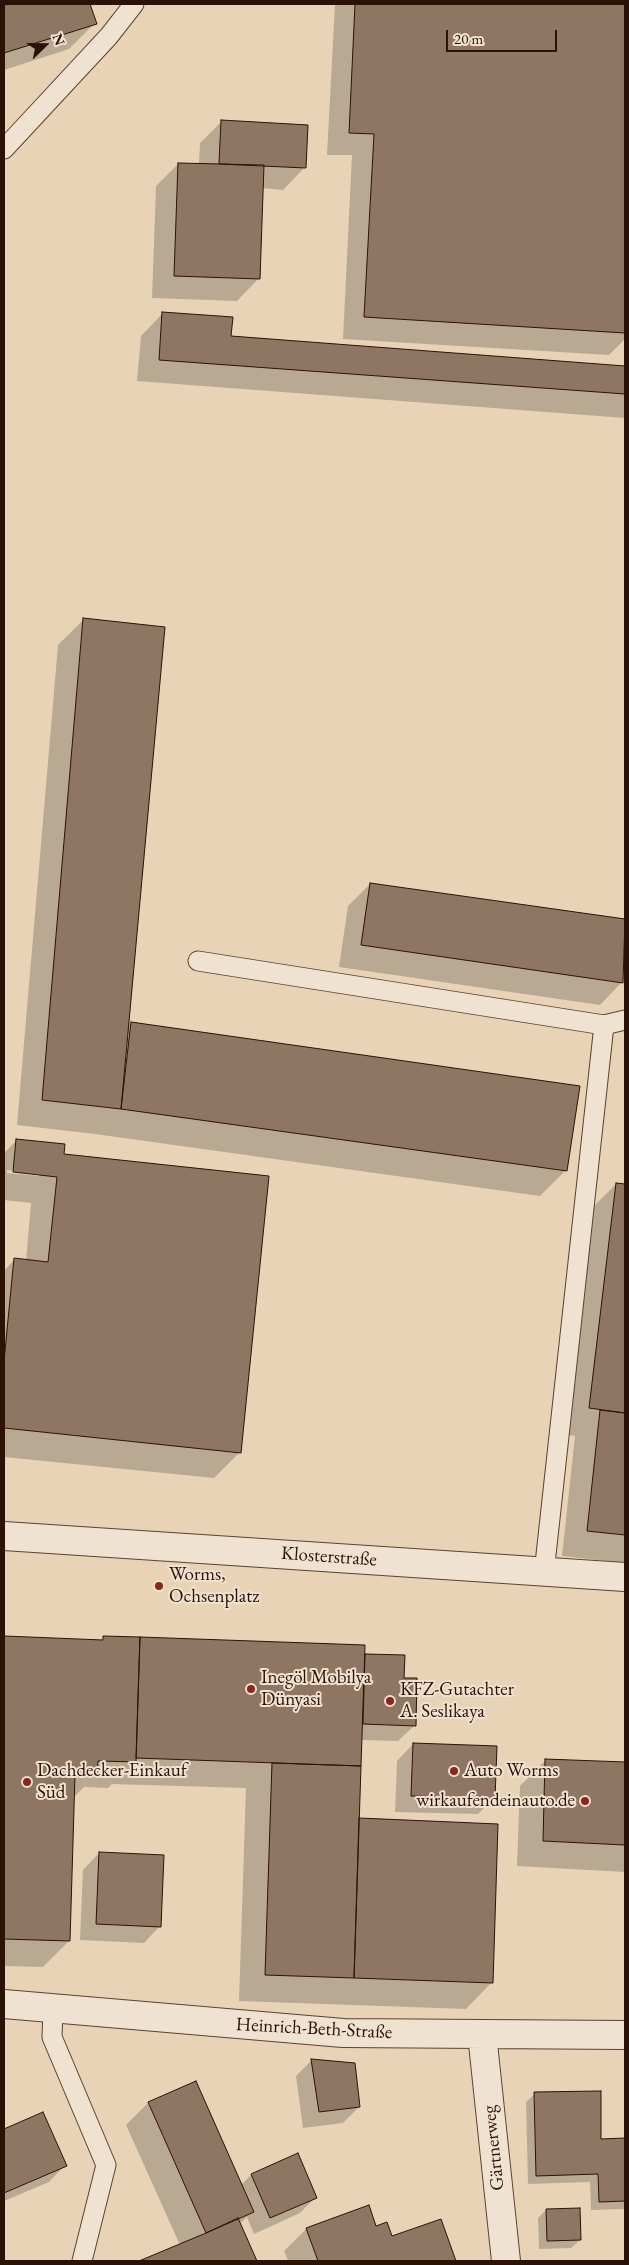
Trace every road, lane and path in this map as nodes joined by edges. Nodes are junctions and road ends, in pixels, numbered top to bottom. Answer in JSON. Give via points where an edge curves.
{"nodes":[{"id":1,"x":134,"y":4,"type":"edge"},
{"id":2,"x":4,"y":149,"type":"edge"},
{"id":3,"x":198,"y":961,"type":"dead end"},
{"id":4,"x":625,"y":1020,"type":"edge"},
{"id":5,"x":604,"y":1025,"type":"junction"},
{"id":6,"x":4,"y":1536,"type":"edge"},
{"id":7,"x":544,"y":1573,"type":"junction"},
{"id":8,"x":625,"y":1578,"type":"edge"},
{"id":9,"x":4,"y":2004,"type":"edge"},
{"id":10,"x":53,"y":2010,"type":"junction"},
{"id":11,"x":482,"y":2034,"type":"junction"},
{"id":12,"x":625,"y":2035,"type":"edge"},
{"id":13,"x":82,"y":2261,"type":"edge"},
{"id":14,"x":506,"y":2261,"type":"edge"}],
"edges":[{"from":1,"to":2,"type":"lane","via":[[109,36]]},
{"from":3,"to":5,"type":"lane"},
{"from":4,"to":5,"type":"lane"},
{"from":5,"to":7,"type":"lane"},
{"from":6,"to":7,"type":"street","name":"Klosterstraße"},
{"from":7,"to":8,"type":"street","name":"Klosterstraße"},
{"from":9,"to":10,"type":"street","name":"Heinrich-Beth-Straße"},
{"from":10,"to":11,"type":"street","name":"Heinrich-Beth-Straße","via":[[343,2033]]},
{"from":10,"to":13,"type":"lane","via":[[52,2037],[106,2165]]},
{"from":11,"to":12,"type":"street","name":"Heinrich-Beth-Straße"},
{"from":11,"to":14,"type":"street","name":"Gärtnerweg"}]}
